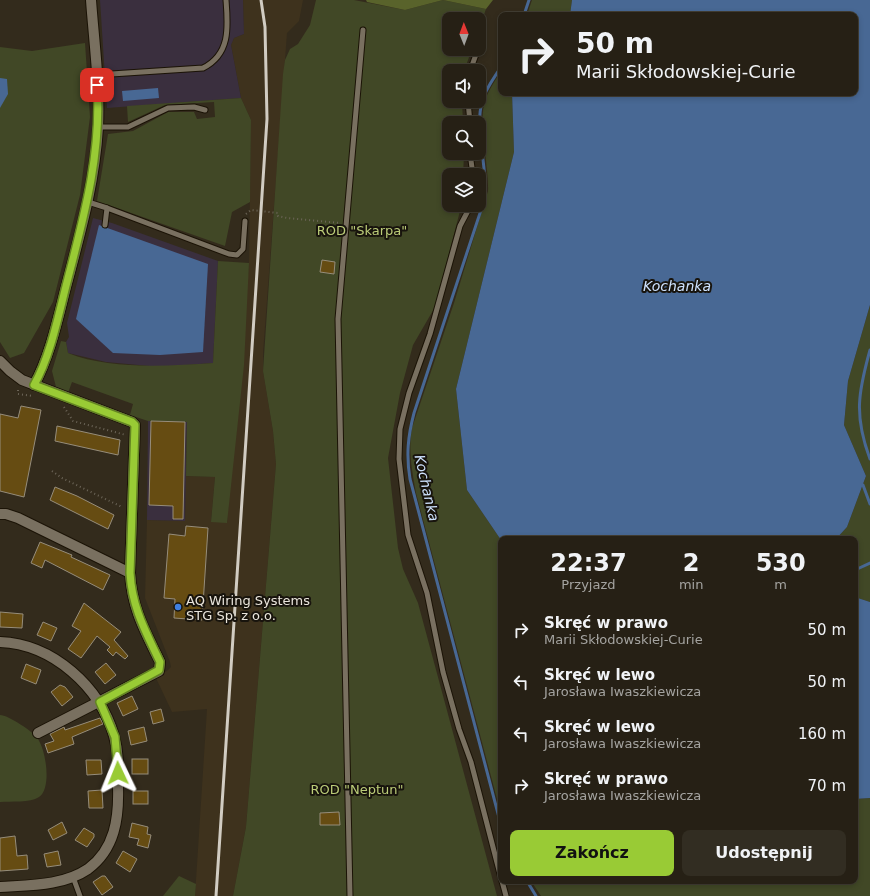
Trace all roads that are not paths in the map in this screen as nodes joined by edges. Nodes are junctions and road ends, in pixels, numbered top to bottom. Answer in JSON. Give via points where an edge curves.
{"nodes":[{"id":1,"x":91,"y":0,"type":"edge"},
{"id":2,"x":226,"y":0,"type":"edge"},
{"id":3,"x":363,"y":30,"type":"dead end"},
{"id":4,"x":96,"y":75,"type":"junction"},
{"id":5,"x":205,"y":110,"type":"dead end"},
{"id":6,"x":98,"y":127,"type":"junction"},
{"id":7,"x":88,"y":202,"type":"junction"},
{"id":8,"x":107,"y":208,"type":"junction"},
{"id":9,"x":467,"y":212,"type":"edge"},
{"id":10,"x":245,"y":221,"type":"road end"},
{"id":11,"x":105,"y":225,"type":"dead end"},
{"id":12,"x":0,"y":361,"type":"edge"},
{"id":13,"x":34,"y":385,"type":"junction"},
{"id":14,"x":0,"y":514,"type":"edge"},
{"id":15,"x":130,"y":573,"type":"junction"},
{"id":16,"x":0,"y":642,"type":"edge"},
{"id":17,"x":100,"y":702,"type":"junction"},
{"id":18,"x":38,"y":733,"type":"dead end"},
{"id":19,"x":498,"y":866,"type":"edge"},
{"id":20,"x":73,"y":877,"type":"junction"},
{"id":21,"x":503,"y":884,"type":"edge"},
{"id":22,"x":0,"y":887,"type":"edge"},
{"id":23,"x":80,"y":896,"type":"edge"},
{"id":24,"x":350,"y":896,"type":"edge"},
{"id":25,"x":506,"y":896,"type":"edge"}],
"edges":[{"from":1,"to":4,"type":"street"},
{"from":2,"to":4,"type":"lane","via":[[228,32],[212,63],[203,68]]},
{"from":3,"to":24,"type":"lane","via":[[338,319]]},
{"from":4,"to":6,"type":"street"},
{"from":5,"to":6,"type":"lane","via":[[194,107],[168,108],[128,126]]},
{"from":6,"to":7,"type":"street"},
{"from":7,"to":8,"type":"lane"},
{"from":7,"to":13,"type":"street","via":[[56,328]]},
{"from":8,"to":10,"type":"lane","via":[[237,255],[243,249]]},
{"from":8,"to":11,"type":"lane"},
{"from":9,"to":19,"type":"lane","via":[[460,226],[430,334],[409,392],[400,429],[399,460],[408,535],[427,593],[443,672],[471,762]]},
{"from":12,"to":13,"type":"street","via":[[16,375]]},
{"from":13,"to":15,"type":"street","via":[[135,425]]},
{"from":14,"to":15,"type":"street","via":[[18,518]]},
{"from":15,"to":17,"type":"street","via":[[131,594],[138,616],[160,662],[159,670]]},
{"from":16,"to":17,"type":"street","via":[[24,645],[54,658],[73,672]]},
{"from":17,"to":18,"type":"street"},
{"from":17,"to":20,"type":"street","via":[[112,728],[116,746],[119,801],[117,822],[104,853],[88,869]]},
{"from":20,"to":22,"type":"street","via":[[42,884]]},
{"from":20,"to":23,"type":"lane"},
{"from":21,"to":25,"type":"lane"}]}
